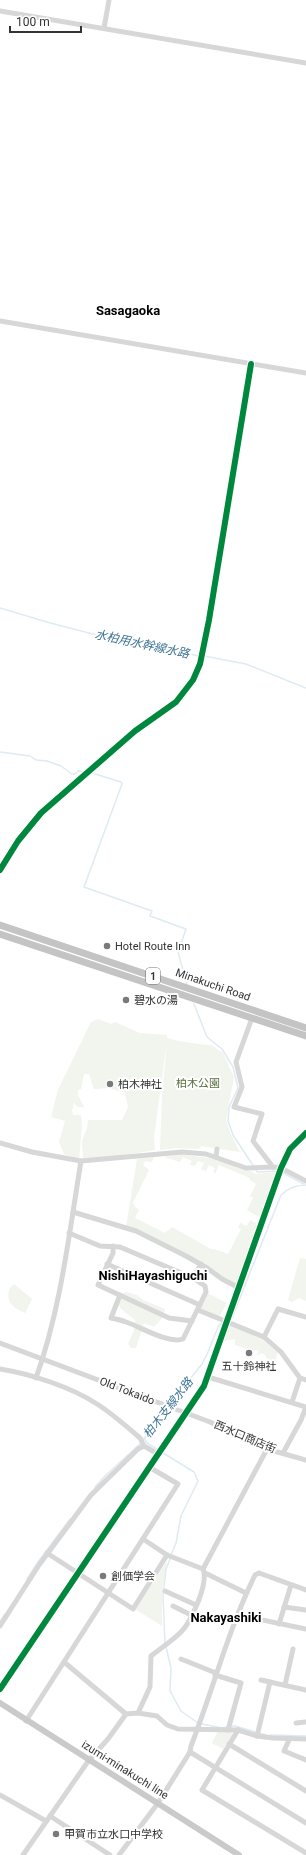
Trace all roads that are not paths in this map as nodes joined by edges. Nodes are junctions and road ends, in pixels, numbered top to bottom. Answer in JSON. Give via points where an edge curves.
{"nodes":[{"id":1,"x":108,"y":0,"type":"edge"},
{"id":2,"x":0,"y":11,"type":"edge"},
{"id":3,"x":104,"y":28,"type":"junction"},
{"id":4,"x":306,"y":63,"type":"edge"},
{"id":5,"x":0,"y":321,"type":"edge"},
{"id":6,"x":251,"y":364,"type":"junction"},
{"id":7,"x":306,"y":373,"type":"edge"},
{"id":8,"x":0,"y":870,"type":"edge"},
{"id":9,"x":0,"y":925,"type":"edge"},
{"id":10,"x":0,"y":934,"type":"edge"},
{"id":11,"x":252,"y":1018,"type":"junction"},
{"id":12,"x":306,"y":1028,"type":"edge"},
{"id":13,"x":306,"y":1036,"type":"edge"},
{"id":14,"x":306,"y":1133,"type":"edge"},
{"id":15,"x":0,"y":1143,"type":"edge"},
{"id":16,"x":217,"y":1148,"type":"dead end"},
{"id":17,"x":216,"y":1157,"type":"junction"},
{"id":18,"x":81,"y":1161,"type":"junction"},
{"id":19,"x":273,"y":1167,"type":"junction"},
{"id":20,"x":281,"y":1168,"type":"junction"},
{"id":21,"x":306,"y":1181,"type":"edge"},
{"id":22,"x":73,"y":1212,"type":"junction"},
{"id":23,"x":69,"y":1233,"type":"junction"},
{"id":24,"x":113,"y":1246,"type":"junction"},
{"id":25,"x":108,"y":1264,"type":"junction"},
{"id":26,"x":201,"y":1264,"type":"junction"},
{"id":27,"x":193,"y":1278,"type":"junction"},
{"id":28,"x":239,"y":1288,"type":"junction"},
{"id":29,"x":120,"y":1295,"type":"junction"},
{"id":30,"x":199,"y":1308,"type":"junction"},
{"id":31,"x":306,"y":1317,"type":"edge"},
{"id":32,"x":192,"y":1321,"type":"junction"},
{"id":33,"x":226,"y":1322,"type":"junction"},
{"id":34,"x":264,"y":1337,"type":"junction"},
{"id":35,"x":0,"y":1343,"type":"edge"},
{"id":36,"x":42,"y":1359,"type":"junction"},
{"id":37,"x":0,"y":1369,"type":"edge"},
{"id":38,"x":208,"y":1376,"type":"junction"},
{"id":39,"x":36,"y":1378,"type":"junction"},
{"id":40,"x":300,"y":1378,"type":"junction"},
{"id":41,"x":306,"y":1380,"type":"edge"},
{"id":42,"x":292,"y":1402,"type":"junction"},
{"id":43,"x":306,"y":1407,"type":"edge"},
{"id":44,"x":185,"y":1413,"type":"junction"},
{"id":45,"x":144,"y":1446,"type":"junction"},
{"id":46,"x":267,"y":1449,"type":"junction"},
{"id":47,"x":283,"y":1453,"type":"junction"},
{"id":48,"x":158,"y":1454,"type":"junction"},
{"id":49,"x":306,"y":1460,"type":"edge"},
{"id":50,"x":148,"y":1467,"type":"junction"},
{"id":51,"x":143,"y":1539,"type":"junction"},
{"id":52,"x":47,"y":1553,"type":"junction"},
{"id":53,"x":167,"y":1555,"type":"junction"},
{"id":54,"x":204,"y":1571,"type":"junction"},
{"id":55,"x":77,"y":1574,"type":"junction"},
{"id":56,"x":291,"y":1585,"type":"junction"},
{"id":57,"x":306,"y":1590,"type":"edge"},
{"id":58,"x":165,"y":1591,"type":"dead end"},
{"id":59,"x":108,"y":1594,"type":"junction"},
{"id":60,"x":246,"y":1594,"type":"junction"},
{"id":61,"x":196,"y":1605,"type":"junction"},
{"id":62,"x":173,"y":1606,"type":"dead end"},
{"id":63,"x":284,"y":1606,"type":"junction"},
{"id":64,"x":306,"y":1610,"type":"edge"},
{"id":65,"x":192,"y":1615,"type":"junction"},
{"id":66,"x":248,"y":1617,"type":"dead end"},
{"id":67,"x":279,"y":1624,"type":"junction"},
{"id":68,"x":0,"y":1626,"type":"edge"},
{"id":69,"x":306,"y":1629,"type":"edge"},
{"id":70,"x":293,"y":1649,"type":"dead end"},
{"id":71,"x":181,"y":1659,"type":"dead end"},
{"id":72,"x":64,"y":1662,"type":"junction"},
{"id":73,"x":216,"y":1674,"type":"junction"},
{"id":74,"x":261,"y":1680,"type":"dead end"},
{"id":75,"x":270,"y":1682,"type":"junction"},
{"id":76,"x":285,"y":1685,"type":"junction"},
{"id":77,"x":0,"y":1689,"type":"edge"},
{"id":78,"x":306,"y":1690,"type":"edge"},
{"id":79,"x":0,"y":1703,"type":"edge"},
{"id":80,"x":138,"y":1713,"type":"junction"},
{"id":81,"x":126,"y":1714,"type":"junction"},
{"id":82,"x":26,"y":1721,"type":"junction"},
{"id":83,"x":306,"y":1722,"type":"edge"},
{"id":84,"x":296,"y":1723,"type":"dead end"},
{"id":85,"x":198,"y":1728,"type":"junction"},
{"id":86,"x":228,"y":1730,"type":"junction"},
{"id":87,"x":238,"y":1730,"type":"junction"},
{"id":88,"x":257,"y":1736,"type":"junction"},
{"id":89,"x":306,"y":1739,"type":"edge"},
{"id":90,"x":289,"y":1740,"type":"junction"},
{"id":91,"x":229,"y":1744,"type":"junction"},
{"id":92,"x":190,"y":1752,"type":"junction"},
{"id":93,"x":90,"y":1760,"type":"junction"},
{"id":94,"x":306,"y":1760,"type":"edge"},
{"id":95,"x":215,"y":1768,"type":"junction"},
{"id":96,"x":306,"y":1791,"type":"edge"},
{"id":97,"x":0,"y":1795,"type":"edge"},
{"id":98,"x":158,"y":1803,"type":"junction"},
{"id":99,"x":50,"y":1816,"type":"junction"},
{"id":100,"x":46,"y":1821,"type":"junction"},
{"id":101,"x":306,"y":1823,"type":"edge"},
{"id":102,"x":306,"y":1853,"type":"edge"},
{"id":103,"x":24,"y":1855,"type":"edge"},
{"id":104,"x":110,"y":1855,"type":"edge"},
{"id":105,"x":119,"y":1855,"type":"edge"},
{"id":106,"x":239,"y":1855,"type":"edge"}],
"edges":[{"from":1,"to":3,"type":"street"},
{"from":2,"to":3,"type":"street"},
{"from":3,"to":4,"type":"street"},
{"from":5,"to":6,"type":"street"},
{"from":6,"to":7,"type":"street"},
{"from":6,"to":8,"type":"street","via":[[202,656],[193,680],[176,702],[135,731],[41,813],[18,841]]},
{"from":9,"to":12,"type":"highway","name":"Minakuchi Road","number":"1"},
{"from":10,"to":11,"type":"highway","name":"Minakuchi Road","number":"1"},
{"from":11,"to":13,"type":"highway","name":"Minakuchi Road","number":"1"},
{"from":11,"to":19,"type":"street","via":[[236,1062],[242,1087],[234,1107],[262,1114],[253,1141]]},
{"from":14,"to":20,"type":"street","via":[[290,1149]]},
{"from":15,"to":18,"type":"street"},
{"from":16,"to":17,"type":"street"},
{"from":17,"to":18,"type":"street","via":[[182,1152]]},
{"from":17,"to":19,"type":"street","via":[[256,1169]]},
{"from":18,"to":22,"type":"street"},
{"from":19,"to":20,"type":"street"},
{"from":20,"to":21,"type":"street"},
{"from":20,"to":28,"type":"street"},
{"from":22,"to":23,"type":"street"},
{"from":22,"to":26,"type":"street","via":[[136,1231]]},
{"from":23,"to":24,"type":"street","via":[[100,1246]]},
{"from":23,"to":36,"type":"street","via":[[66,1263]]},
{"from":24,"to":25,"type":"street"},
{"from":24,"to":27,"type":"street"},
{"from":25,"to":29,"type":"street","via":[[98,1285]]},
{"from":25,"to":30,"type":"street"},
{"from":26,"to":27,"type":"street"},
{"from":26,"to":28,"type":"street"},
{"from":27,"to":30,"type":"street","via":[[205,1286],[206,1292]]},
{"from":28,"to":33,"type":"street"},
{"from":29,"to":32,"type":"street","via":[[169,1318]]},
{"from":29,"to":32,"type":"street","via":[[111,1318],[126,1321],[155,1334],[178,1341],[183,1339]]},
{"from":30,"to":32,"type":"street"},
{"from":30,"to":33,"type":"street"},
{"from":31,"to":34,"type":"street","via":[[278,1309]]},
{"from":33,"to":34,"type":"street"},
{"from":33,"to":38,"type":"street"},
{"from":34,"to":40,"type":"street","via":[[281,1352]]},
{"from":35,"to":36,"type":"street","name":"Old Tokaido"},
{"from":36,"to":39,"type":"street"},
{"from":36,"to":44,"type":"street","name":"Old Tokaido"},
{"from":37,"to":39,"type":"street"},
{"from":38,"to":42,"type":"street"},
{"from":38,"to":44,"type":"street"},
{"from":39,"to":45,"type":"street","via":[[76,1392],[98,1404],[140,1438]]},
{"from":40,"to":41,"type":"street"},
{"from":40,"to":42,"type":"street"},
{"from":42,"to":43,"type":"street"},
{"from":43,"to":47,"type":"street"},
{"from":44,"to":46,"type":"street","name":"西水口商店街","via":[[218,1425]]},
{"from":44,"to":48,"type":"street"},
{"from":45,"to":48,"type":"street"},
{"from":45,"to":52,"type":"street","via":[[91,1495]]},
{"from":46,"to":47,"type":"street","name":"西水口商店街"},
{"from":46,"to":54,"type":"street"},
{"from":47,"to":49,"type":"street","name":"西水口商店街"},
{"from":48,"to":50,"type":"street"},
{"from":50,"to":51,"type":"street","via":[[178,1484]]},
{"from":50,"to":55,"type":"street"},
{"from":51,"to":53,"type":"street"},
{"from":51,"to":59,"type":"street"},
{"from":52,"to":55,"type":"street"},
{"from":52,"to":68,"type":"street"},
{"from":53,"to":54,"type":"street"},
{"from":53,"to":59,"type":"street","via":[[133,1609]]},
{"from":54,"to":60,"type":"street"},
{"from":54,"to":61,"type":"street","via":[[203,1588]]},
{"from":55,"to":59,"type":"street"},
{"from":55,"to":77,"type":"street"},
{"from":56,"to":57,"type":"street"},
{"from":56,"to":60,"type":"street","via":[[259,1573],[255,1575]]},
{"from":56,"to":63,"type":"street"},
{"from":58,"to":61,"type":"street"},
{"from":59,"to":72,"type":"street"},
{"from":60,"to":73,"type":"street"},
{"from":61,"to":65,"type":"street"},
{"from":62,"to":65,"type":"street"},
{"from":63,"to":64,"type":"street"},
{"from":63,"to":67,"type":"street"},
{"from":65,"to":80,"type":"street","via":[[181,1632],[151,1656],[150,1687]]},
{"from":66,"to":67,"type":"street"},
{"from":67,"to":69,"type":"street"},
{"from":70,"to":76,"type":"street"},
{"from":71,"to":73,"type":"street"},
{"from":72,"to":81,"type":"street"},
{"from":72,"to":82,"type":"street"},
{"from":73,"to":85,"type":"street"},
{"from":73,"to":86,"type":"street","via":[[241,1683]]},
{"from":74,"to":75,"type":"street"},
{"from":75,"to":76,"type":"street"},
{"from":75,"to":88,"type":"street"},
{"from":76,"to":78,"type":"street"},
{"from":79,"to":82,"type":"main road","name":"izumi-minakuchi line"},
{"from":80,"to":81,"type":"street"},
{"from":80,"to":85,"type":"street","via":[[157,1716],[174,1728]]},
{"from":81,"to":93,"type":"street"},
{"from":82,"to":93,"type":"main road","name":"izumi-minakuchi line"},
{"from":83,"to":84,"type":"street"},
{"from":85,"to":86,"type":"street"},
{"from":85,"to":92,"type":"street"},
{"from":86,"to":87,"type":"street"},
{"from":87,"to":88,"type":"street"},
{"from":87,"to":91,"type":"street"},
{"from":88,"to":90,"type":"street"},
{"from":89,"to":90,"type":"street"},
{"from":90,"to":94,"type":"street","via":[[284,1751]]},
{"from":91,"to":95,"type":"street"},
{"from":91,"to":96,"type":"street"},
{"from":92,"to":95,"type":"street"},
{"from":92,"to":98,"type":"street"},
{"from":93,"to":98,"type":"main road","name":"izumi-minakuchi line"},
{"from":93,"to":99,"type":"street"},
{"from":95,"to":101,"type":"street"},
{"from":95,"to":102,"type":"street","via":[[202,1790]]},
{"from":97,"to":100,"type":"street"},
{"from":98,"to":105,"type":"street"},
{"from":98,"to":106,"type":"main road","name":"izumi-minakuchi line"},
{"from":99,"to":100,"type":"street"},
{"from":99,"to":104,"type":"street"},
{"from":100,"to":103,"type":"street"}]}
